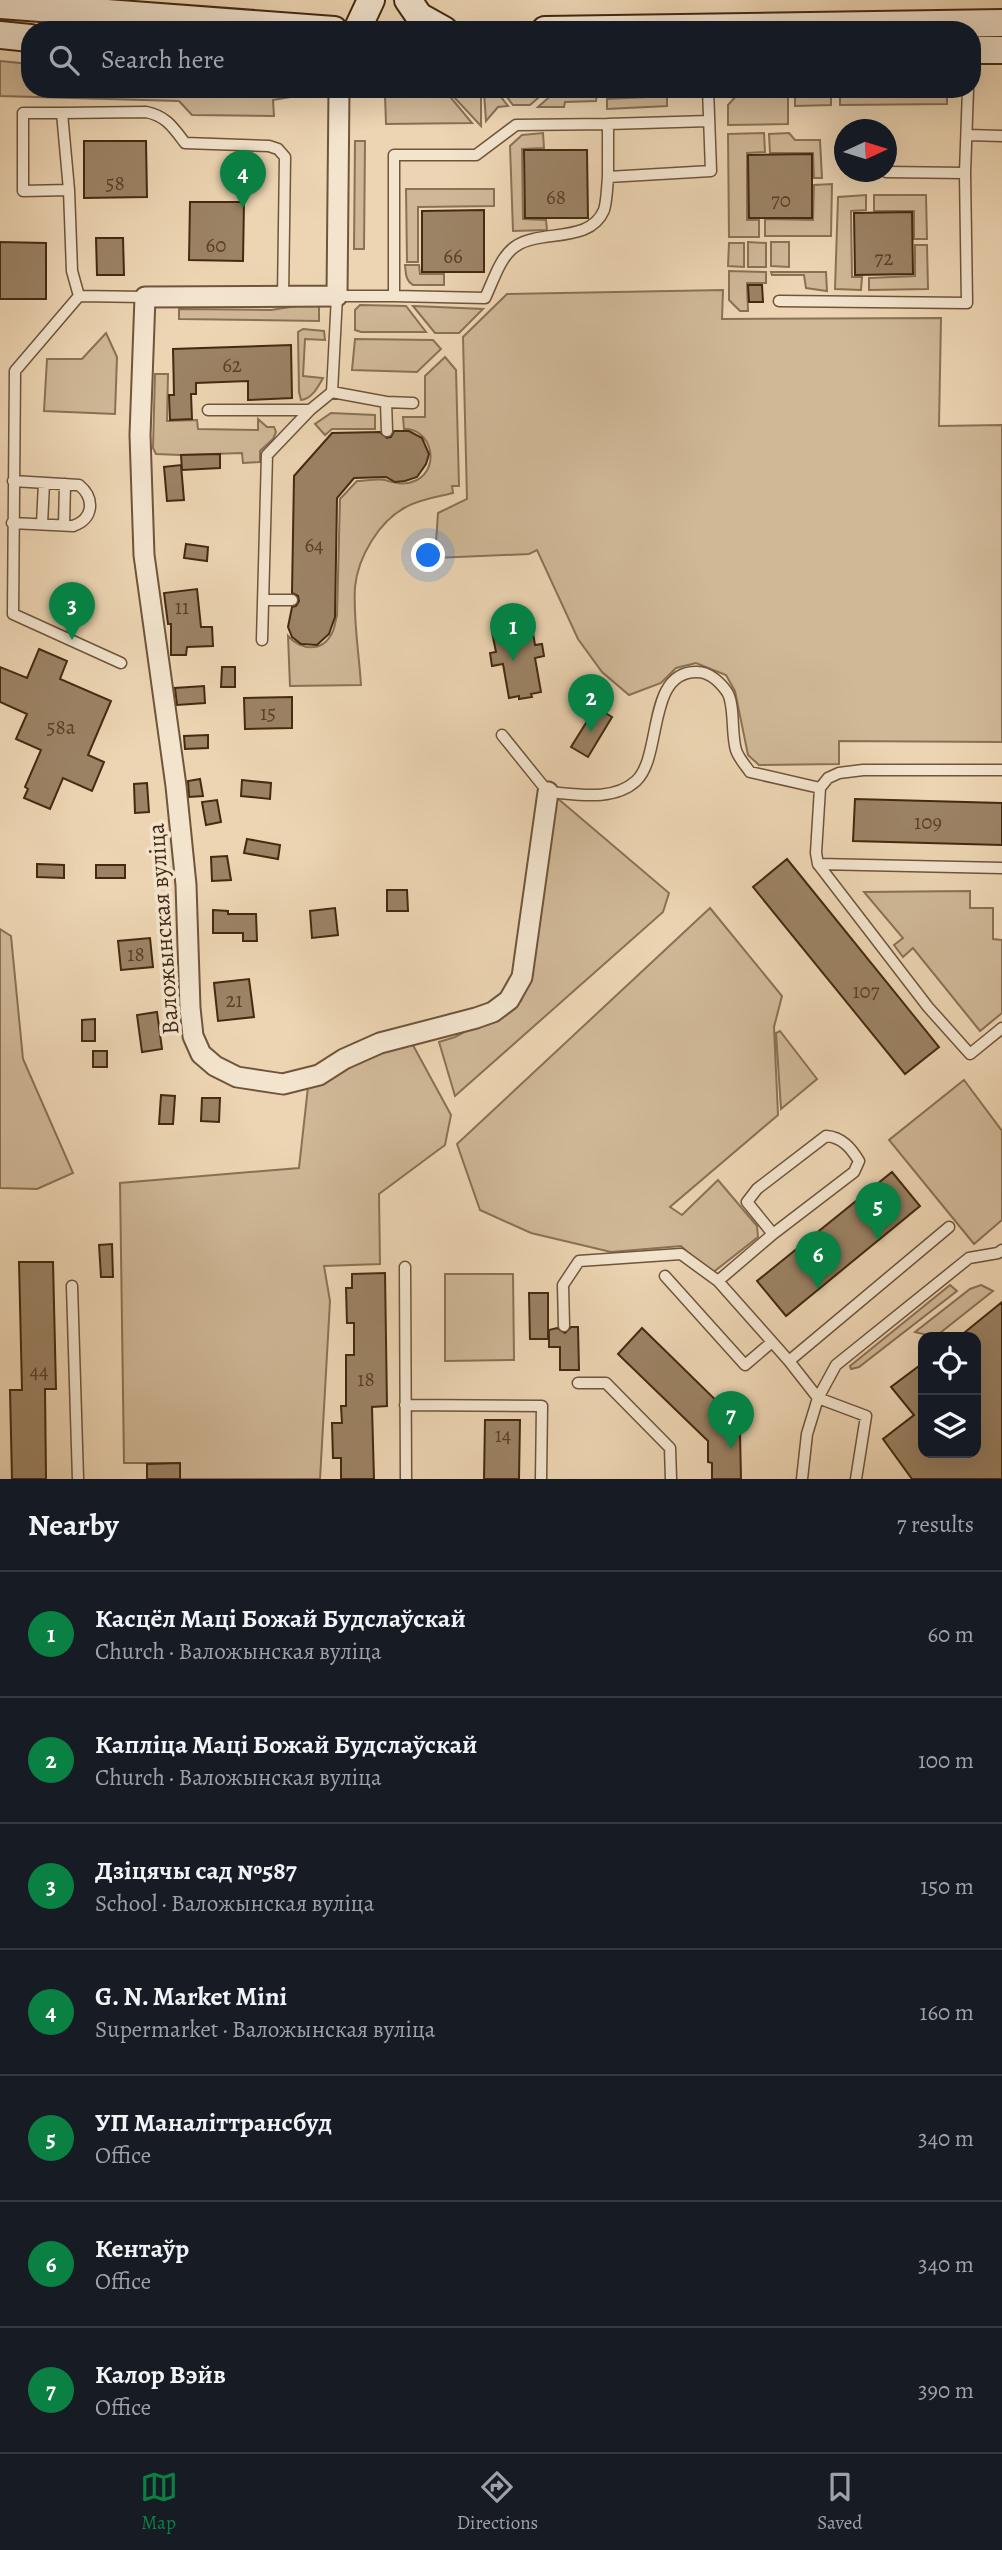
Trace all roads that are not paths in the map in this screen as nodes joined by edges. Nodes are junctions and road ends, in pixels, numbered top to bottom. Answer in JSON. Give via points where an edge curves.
{"nodes":[{"id":1,"x":371,"y":0,"type":"edge"},
{"id":2,"x":408,"y":0,"type":"edge"},
{"id":3,"x":0,"y":5,"type":"edge"},
{"id":4,"x":214,"y":21,"type":"edge"},
{"id":5,"x":361,"y":21,"type":"edge"},
{"id":6,"x":428,"y":21,"type":"edge"},
{"id":7,"x":981,"y":23,"type":"edge"},
{"id":8,"x":1002,"y":23,"type":"edge"},
{"id":9,"x":0,"y":35,"type":"edge"},
{"id":10,"x":21,"y":37,"type":"edge"},
{"id":11,"x":981,"y":50,"type":"edge"},
{"id":12,"x":1002,"y":50,"type":"edge"},
{"id":13,"x":339,"y":98,"type":"edge"},
{"id":14,"x":708,"y":98,"type":"edge"},
{"id":15,"x":968,"y":98,"type":"edge"},
{"id":16,"x":62,"y":113,"type":"junction"},
{"id":17,"x":709,"y":121,"type":"junction"},
{"id":18,"x":608,"y":124,"type":"junction"},
{"id":19,"x":967,"y":135,"type":"junction"},
{"id":20,"x":1002,"y":136,"type":"edge"},
{"id":21,"x":897,"y":172,"type":"edge"},
{"id":22,"x":965,"y":173,"type":"junction"},
{"id":23,"x":608,"y":177,"type":"junction"},
{"id":24,"x":69,"y":190,"type":"junction"},
{"id":25,"x":79,"y":296,"type":"junction"},
{"id":26,"x":337,"y":296,"type":"junction"},
{"id":27,"x":394,"y":296,"type":"junction"},
{"id":28,"x":145,"y":297,"type":"junction"},
{"id":29,"x":283,"y":298,"type":"junction"},
{"id":30,"x":779,"y":301,"type":"dead end"},
{"id":31,"x":332,"y":392,"type":"junction"},
{"id":32,"x":386,"y":401,"type":"junction"},
{"id":33,"x":413,"y":403,"type":"dead end"},
{"id":34,"x":208,"y":410,"type":"dead end"},
{"id":35,"x":310,"y":410,"type":"junction"},
{"id":36,"x":387,"y":431,"type":"dead end"},
{"id":37,"x":13,"y":481,"type":"junction"},
{"id":38,"x":44,"y":483,"type":"junction"},
{"id":39,"x":65,"y":484,"type":"junction"},
{"id":40,"x":12,"y":523,"type":"junction"},
{"id":41,"x":42,"y":524,"type":"junction"},
{"id":42,"x":64,"y":525,"type":"junction"},
{"id":43,"x":263,"y":600,"type":"junction"},
{"id":44,"x":292,"y":600,"type":"dead end"},
{"id":45,"x":262,"y":640,"type":"dead end"},
{"id":46,"x":121,"y":663,"type":"dead end"},
{"id":47,"x":502,"y":735,"type":"dead end"},
{"id":48,"x":1002,"y":770,"type":"edge"},
{"id":49,"x":820,"y":789,"type":"junction"},
{"id":50,"x":548,"y":792,"type":"junction"},
{"id":51,"x":818,"y":864,"type":"junction"},
{"id":52,"x":1002,"y":868,"type":"edge"},
{"id":53,"x":1002,"y":1028,"type":"edge"},
{"id":54,"x":949,"y":1227,"type":"dead end"},
{"id":55,"x":773,"y":1234,"type":"junction"},
{"id":56,"x":1000,"y":1252,"type":"edge"},
{"id":57,"x":405,"y":1267,"type":"dead end"},
{"id":58,"x":665,"y":1276,"type":"dead end"},
{"id":59,"x":718,"y":1281,"type":"junction"},
{"id":60,"x":72,"y":1286,"type":"dead end"},
{"id":61,"x":564,"y":1326,"type":"dead end"},
{"id":62,"x":772,"y":1342,"type":"junction"},
{"id":63,"x":789,"y":1361,"type":"junction"},
{"id":64,"x":578,"y":1383,"type":"dead end"},
{"id":65,"x":818,"y":1398,"type":"junction"},
{"id":66,"x":405,"y":1405,"type":"junction"},
{"id":67,"x":78,"y":1479,"type":"edge"},
{"id":68,"x":406,"y":1479,"type":"edge"},
{"id":69,"x":541,"y":1479,"type":"edge"},
{"id":70,"x":671,"y":1479,"type":"edge"},
{"id":71,"x":802,"y":1479,"type":"edge"},
{"id":72,"x":856,"y":1479,"type":"edge"}],
"edges":[{"from":1,"to":5,"type":"main road"},
{"from":2,"to":6,"type":"main road"},
{"from":3,"to":4,"type":"main road"},
{"from":7,"to":8,"type":"main road"},
{"from":9,"to":10,"type":"main road"},
{"from":11,"to":12,"type":"main road"},
{"from":13,"to":26,"type":"street"},
{"from":14,"to":17,"type":"lane"},
{"from":15,"to":19,"type":"lane"},
{"from":16,"to":24,"type":"lane"},
{"from":16,"to":24,"type":"lane","via":[[23,113],[23,191]]},
{"from":16,"to":29,"type":"lane","via":[[146,112],[170,123],[185,143],[278,149],[285,157]]},
{"from":17,"to":18,"type":"lane"},
{"from":17,"to":23,"type":"lane","via":[[711,171]]},
{"from":18,"to":23,"type":"lane"},
{"from":18,"to":27,"type":"lane","via":[[516,125],[476,155],[394,155]]},
{"from":19,"to":20,"type":"lane"},
{"from":19,"to":22,"type":"lane"},
{"from":21,"to":22,"type":"lane"},
{"from":22,"to":30,"type":"lane","via":[[967,303]]},
{"from":23,"to":27,"type":"lane","via":[[604,209],[597,221],[587,229],[516,246],[507,254],[485,298]]},
{"from":24,"to":25,"type":"lane","via":[[72,271]]},
{"from":25,"to":28,"type":"lane"},
{"from":25,"to":37,"type":"lane","via":[[15,371]]},
{"from":26,"to":27,"type":"lane"},
{"from":26,"to":29,"type":"street"},
{"from":26,"to":31,"type":"lane"},
{"from":28,"to":29,"type":"street"},
{"from":28,"to":50,"type":"street","name":"Валожынская вуліца","via":[[140,435],[144,555],[176,786],[193,1036],[201,1054],[237,1077],[283,1084],[319,1075],[380,1043],[493,1012],[509,1000],[522,977]]},
{"from":31,"to":32,"type":"lane"},
{"from":31,"to":35,"type":"lane"},
{"from":32,"to":33,"type":"lane"},
{"from":32,"to":36,"type":"lane"},
{"from":34,"to":35,"type":"lane"},
{"from":35,"to":43,"type":"lane","via":[[267,455]]},
{"from":37,"to":38,"type":"lane"},
{"from":37,"to":40,"type":"lane"},
{"from":38,"to":39,"type":"lane"},
{"from":38,"to":41,"type":"lane"},
{"from":39,"to":42,"type":"lane"},
{"from":39,"to":42,"type":"lane","via":[[86,490],[90,506],[82,523]]},
{"from":40,"to":41,"type":"lane"},
{"from":40,"to":46,"type":"lane","via":[[13,614]]},
{"from":41,"to":42,"type":"lane"},
{"from":43,"to":44,"type":"lane"},
{"from":43,"to":45,"type":"lane"},
{"from":47,"to":50,"type":"lane"},
{"from":48,"to":49,"type":"lane","via":[[863,770],[839,773]]},
{"from":49,"to":50,"type":"lane","via":[[750,772],[736,752],[729,694],[715,679],[692,671],[676,678],[665,694],[651,754],[636,781],[616,792],[594,796]]},
{"from":49,"to":51,"type":"lane"},
{"from":51,"to":52,"type":"lane"},
{"from":51,"to":53,"type":"lane","via":[[970,1054]]},
{"from":54,"to":63,"type":"lane"},
{"from":55,"to":55,"type":"lane","via":[[747,1202],[757,1189],[826,1136],[835,1136],[850,1147],[859,1161],[854,1172]]},
{"from":55,"to":59,"type":"lane"},
{"from":56,"to":65,"type":"lane","via":[[969,1258],[836,1365]]},
{"from":57,"to":66,"type":"lane"},
{"from":58,"to":62,"type":"lane","via":[[745,1366]]},
{"from":59,"to":61,"type":"lane","via":[[681,1254],[579,1261],[563,1285]]},
{"from":59,"to":62,"type":"lane"},
{"from":60,"to":67,"type":"lane"},
{"from":62,"to":63,"type":"lane"},
{"from":63,"to":65,"type":"lane"},
{"from":64,"to":70,"type":"lane","via":[[607,1383],[670,1448]]},
{"from":65,"to":71,"type":"lane","via":[[807,1434]]},
{"from":65,"to":72,"type":"lane","via":[[866,1416]]},
{"from":66,"to":68,"type":"lane"},
{"from":66,"to":69,"type":"lane","via":[[542,1406]]}]}
